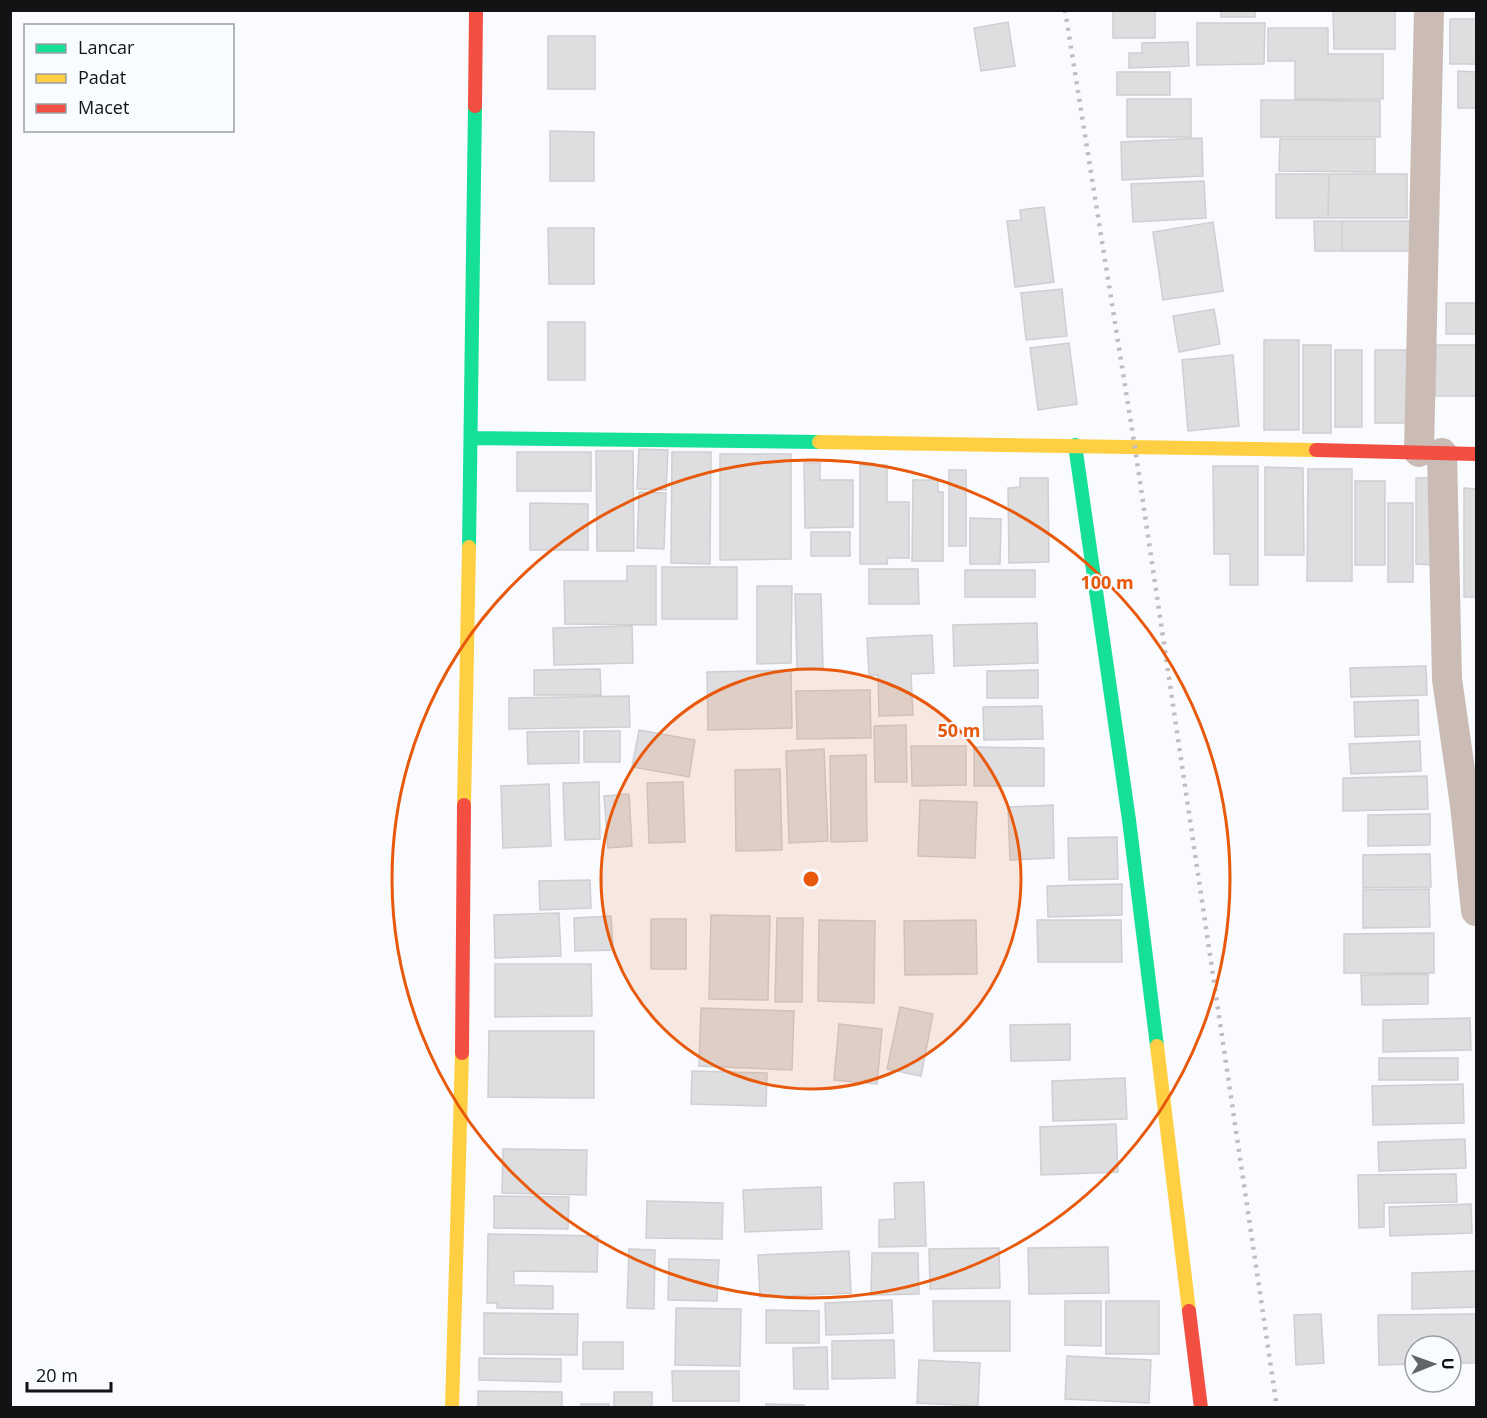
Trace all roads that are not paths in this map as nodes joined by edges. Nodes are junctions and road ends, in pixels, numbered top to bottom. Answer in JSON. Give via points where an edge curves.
{"nodes":[{"id":1,"x":476,"y":10,"type":"edge"},
{"id":2,"x":1429,"y":10,"type":"edge"},
{"id":3,"x":472,"y":438,"type":"junction"},
{"id":4,"x":1075,"y":445,"type":"junction"},
{"id":5,"x":1431,"y":452,"type":"junction"},
{"id":6,"x":1476,"y":454,"type":"edge"},
{"id":7,"x":1471,"y":805,"type":"edge"},
{"id":8,"x":1476,"y":911,"type":"edge"},
{"id":9,"x":452,"y":1407,"type":"edge"},
{"id":10,"x":1201,"y":1407,"type":"edge"}],
"edges":[{"from":1,"to":3,"type":"street"},
{"from":2,"to":5,"type":"street"},
{"from":3,"to":4,"type":"street"},
{"from":3,"to":9,"type":"street","via":[[464,731],[462,1071]]},
{"from":4,"to":5,"type":"street"},
{"from":4,"to":10,"type":"street","via":[[1129,820]]},
{"from":5,"to":6,"type":"street"},
{"from":5,"to":7,"type":"street","via":[[1447,679]]},
{"from":7,"to":8,"type":"street"}]}
